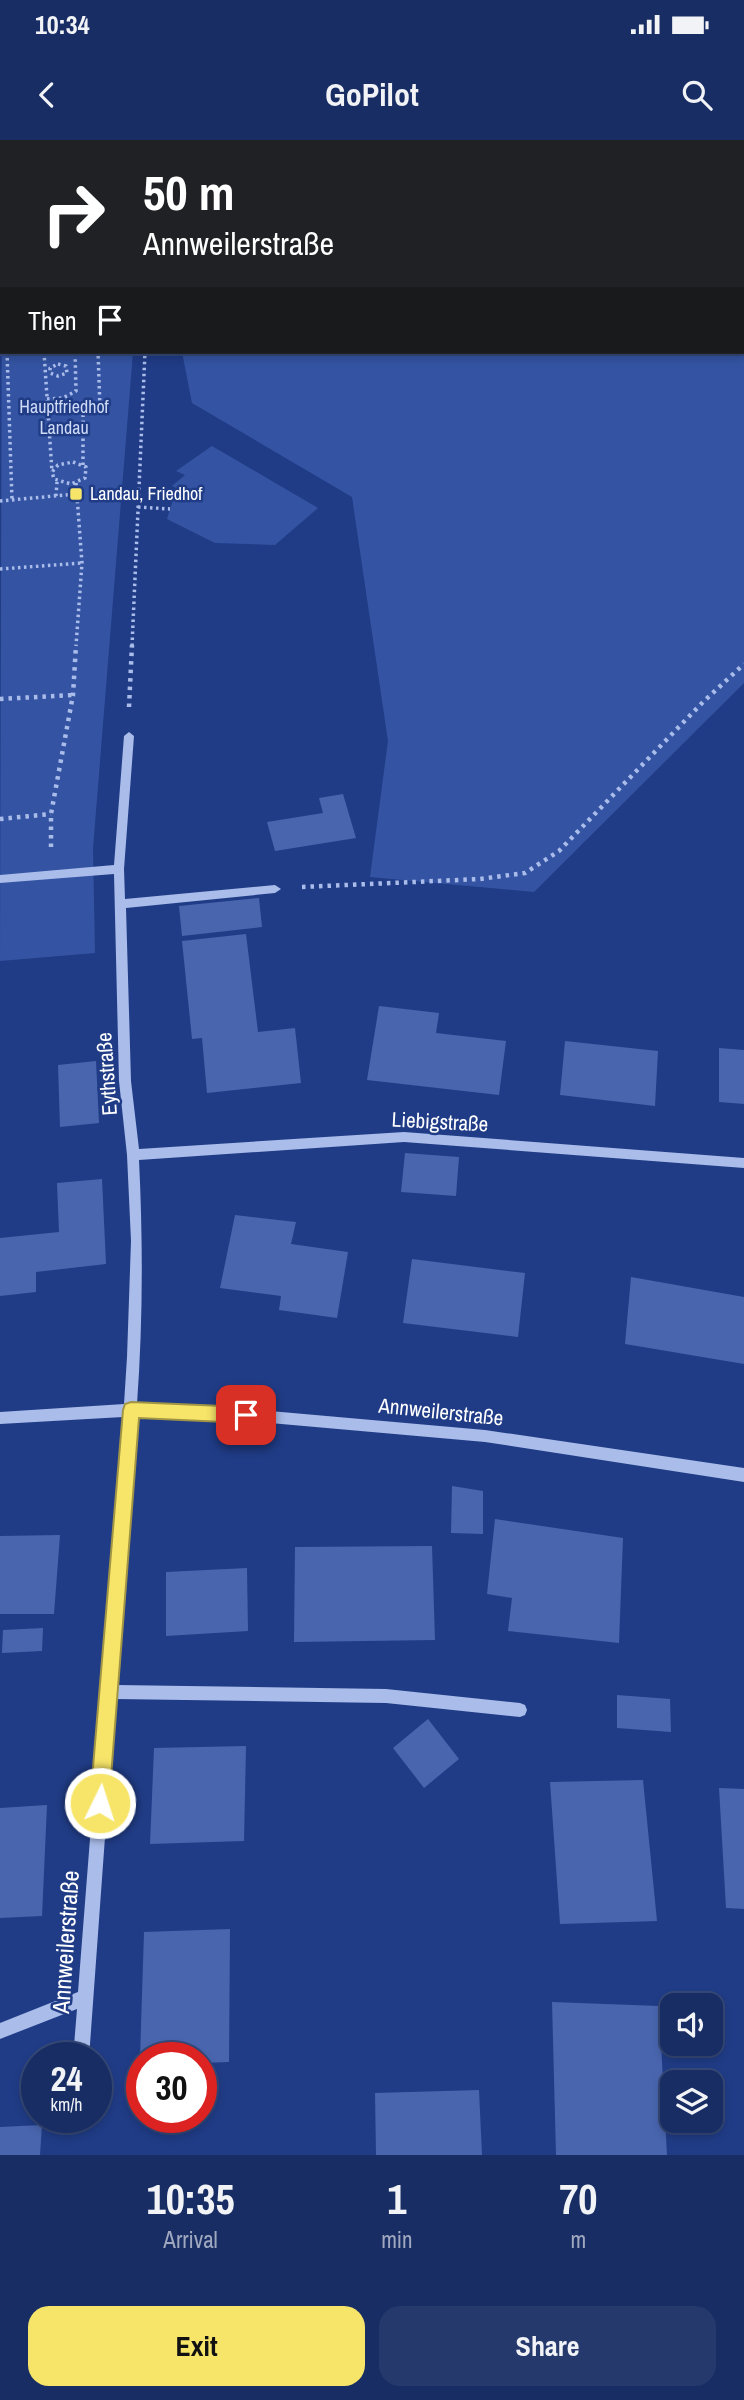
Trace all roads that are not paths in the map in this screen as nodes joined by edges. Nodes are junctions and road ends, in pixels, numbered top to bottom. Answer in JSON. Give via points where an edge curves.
{"nodes":[{"id":1,"x":128,"y":736,"type":"road end"},
{"id":2,"x":119,"y":869,"type":"junction"},
{"id":3,"x":0,"y":879,"type":"edge"},
{"id":4,"x":275,"y":889,"type":"road end"},
{"id":5,"x":119,"y":904,"type":"junction"},
{"id":6,"x":134,"y":1155,"type":"junction"},
{"id":7,"x":744,"y":1163,"type":"edge"},
{"id":8,"x":131,"y":1410,"type":"junction"},
{"id":9,"x":0,"y":1418,"type":"edge"},
{"id":10,"x":744,"y":1475,"type":"edge"},
{"id":11,"x":108,"y":1692,"type":"junction"},
{"id":12,"x":520,"y":1710,"type":"dead end"},
{"id":13,"x":84,"y":1998,"type":"junction"},
{"id":14,"x":0,"y":2031,"type":"edge"},
{"id":15,"x":81,"y":2042,"type":"edge"}],
"edges":[{"from":1,"to":2,"type":"street","name":"Eythstraße"},
{"from":2,"to":3,"type":"street"},
{"from":2,"to":5,"type":"street","name":"Eythstraße"},
{"from":4,"to":5,"type":"street"},
{"from":5,"to":6,"type":"street","name":"Eythstraße","via":[[125,1081]]},
{"from":6,"to":7,"type":"street","name":"Liebigstraße","via":[[404,1137]]},
{"from":6,"to":8,"type":"street","name":"Eythstraße","via":[[137,1241]]},
{"from":8,"to":9,"type":"street","name":"Annweilerstraße"},
{"from":8,"to":10,"type":"street","name":"Annweilerstraße","via":[[485,1436]]},
{"from":8,"to":11,"type":"street","name":"Annweilerstraße"},
{"from":11,"to":12,"type":"street","via":[[386,1696]]},
{"from":11,"to":13,"type":"street","name":"Annweilerstraße"},
{"from":13,"to":14,"type":"street"},
{"from":13,"to":15,"type":"street","name":"Annweilerstraße"}]}
